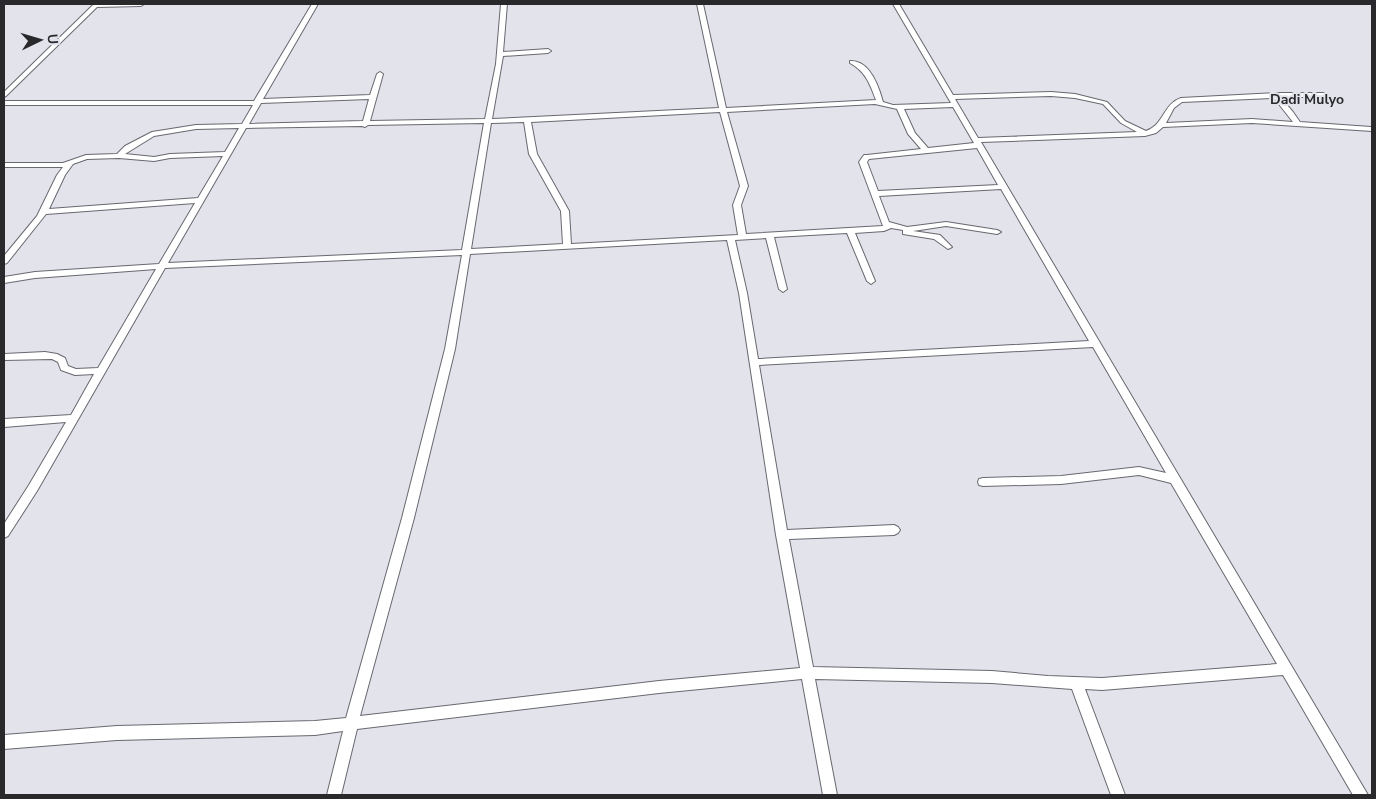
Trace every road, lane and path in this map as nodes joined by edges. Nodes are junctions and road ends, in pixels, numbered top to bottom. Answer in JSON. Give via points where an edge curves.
{"nodes":[{"id":1,"x":96,"y":4,"type":"edge"},
{"id":2,"x":141,"y":4,"type":"edge"},
{"id":3,"x":315,"y":4,"type":"edge"},
{"id":4,"x":504,"y":4,"type":"edge"},
{"id":5,"x":700,"y":4,"type":"edge"},
{"id":6,"x":897,"y":6,"type":"edge"},
{"id":7,"x":548,"y":51,"type":"dead end"},
{"id":8,"x":500,"y":54,"type":"junction"},
{"id":9,"x":852,"y":62,"type":"dead end"},
{"id":10,"x":380,"y":74,"type":"dead end"},
{"id":11,"x":1324,"y":94,"type":"dead end"},
{"id":12,"x":4,"y":95,"type":"edge"},
{"id":13,"x":1275,"y":95,"type":"junction"},
{"id":14,"x":374,"y":97,"type":"junction"},
{"id":15,"x":954,"y":101,"type":"junction"},
{"id":16,"x":257,"y":102,"type":"junction"},
{"id":17,"x":880,"y":102,"type":"junction"},
{"id":18,"x":4,"y":103,"type":"edge"},
{"id":19,"x":900,"y":107,"type":"junction"},
{"id":20,"x":724,"y":111,"type":"junction"},
{"id":21,"x":527,"y":120,"type":"junction"},
{"id":22,"x":488,"y":122,"type":"junction"},
{"id":23,"x":1297,"y":123,"type":"junction"},
{"id":24,"x":1162,"y":124,"type":"junction"},
{"id":25,"x":365,"y":125,"type":"junction"},
{"id":26,"x":243,"y":126,"type":"junction"},
{"id":27,"x":1371,"y":129,"type":"dead end"},
{"id":28,"x":1145,"y":134,"type":"junction"},
{"id":29,"x":978,"y":143,"type":"junction"},
{"id":30,"x":926,"y":150,"type":"junction"},
{"id":31,"x":227,"y":154,"type":"junction"},
{"id":32,"x":119,"y":156,"type":"junction"},
{"id":33,"x":70,"y":163,"type":"junction"},
{"id":34,"x":4,"y":165,"type":"edge"},
{"id":35,"x":1004,"y":187,"type":"junction"},
{"id":36,"x":874,"y":194,"type":"junction"},
{"id":37,"x":200,"y":200,"type":"junction"},
{"id":38,"x":44,"y":212,"type":"junction"},
{"id":39,"x":886,"y":224,"type":"junction"},
{"id":40,"x":896,"y":227,"type":"junction"},
{"id":41,"x":850,"y":231,"type":"junction"},
{"id":42,"x":997,"y":232,"type":"dead end"},
{"id":43,"x":770,"y":236,"type":"junction"},
{"id":44,"x":737,"y":237,"type":"junction"},
{"id":45,"x":567,"y":246,"type":"junction"},
{"id":46,"x":948,"y":247,"type":"dead end"},
{"id":47,"x":466,"y":252,"type":"junction"},
{"id":48,"x":4,"y":261,"type":"edge"},
{"id":49,"x":161,"y":266,"type":"junction"},
{"id":50,"x":4,"y":280,"type":"edge"},
{"id":51,"x":871,"y":281,"type":"dead end"},
{"id":52,"x":783,"y":289,"type":"dead end"},
{"id":53,"x":1095,"y":344,"type":"junction"},
{"id":54,"x":4,"y":357,"type":"edge"},
{"id":55,"x":754,"y":362,"type":"junction"},
{"id":56,"x":100,"y":371,"type":"junction"},
{"id":57,"x":73,"y":418,"type":"junction"},
{"id":58,"x":4,"y":423,"type":"edge"},
{"id":59,"x":1174,"y":479,"type":"junction"},
{"id":60,"x":983,"y":482,"type":"dead end"},
{"id":61,"x":894,"y":530,"type":"dead end"},
{"id":62,"x":4,"y":533,"type":"edge"},
{"id":63,"x":782,"y":535,"type":"junction"},
{"id":64,"x":1286,"y":668,"type":"junction"},
{"id":65,"x":808,"y":673,"type":"junction"},
{"id":66,"x":1076,"y":683,"type":"junction"},
{"id":67,"x":352,"y":725,"type":"junction"},
{"id":68,"x":4,"y":742,"type":"edge"},
{"id":69,"x":334,"y":795,"type":"edge"},
{"id":70,"x":830,"y":795,"type":"edge"},
{"id":71,"x":1118,"y":795,"type":"edge"},
{"id":72,"x":1361,"y":795,"type":"edge"}],
"edges":[{"from":1,"to":2,"type":"street"},
{"from":1,"to":12,"type":"street"},
{"from":3,"to":16,"type":"street"},
{"from":4,"to":8,"type":"street"},
{"from":5,"to":20,"type":"street"},
{"from":6,"to":15,"type":"street"},
{"from":7,"to":8,"type":"street"},
{"from":8,"to":22,"type":"street"},
{"from":9,"to":17,"type":"street","via":[[869,74]]},
{"from":10,"to":14,"type":"street"},
{"from":11,"to":13,"type":"street"},
{"from":13,"to":23,"type":"street"},
{"from":13,"to":24,"type":"street","via":[[1180,100],[1171,105]]},
{"from":14,"to":16,"type":"street"},
{"from":14,"to":25,"type":"street"},
{"from":15,"to":19,"type":"street"},
{"from":15,"to":28,"type":"street","via":[[1051,94],[1075,96],[1108,104],[1123,122]]},
{"from":15,"to":29,"type":"street"},
{"from":16,"to":18,"type":"street"},
{"from":16,"to":26,"type":"street"},
{"from":17,"to":19,"type":"street"},
{"from":17,"to":20,"type":"street"},
{"from":19,"to":30,"type":"street","via":[[912,134]]},
{"from":20,"to":21,"type":"street"},
{"from":20,"to":44,"type":"street","via":[[744,186],[737,205]]},
{"from":21,"to":22,"type":"street"},
{"from":21,"to":45,"type":"street","via":[[533,154],[565,211]]},
{"from":22,"to":25,"type":"street"},
{"from":22,"to":47,"type":"street"},
{"from":23,"to":24,"type":"street","via":[[1252,120]]},
{"from":23,"to":27,"type":"street"},
{"from":24,"to":28,"type":"street"},
{"from":25,"to":26,"type":"street"},
{"from":26,"to":31,"type":"street"},
{"from":26,"to":32,"type":"street","via":[[196,127],[152,134]]},
{"from":28,"to":29,"type":"street"},
{"from":29,"to":30,"type":"street"},
{"from":29,"to":35,"type":"street"},
{"from":30,"to":36,"type":"street","via":[[867,156],[863,162]]},
{"from":31,"to":32,"type":"street","via":[[154,159]]},
{"from":31,"to":37,"type":"street"},
{"from":32,"to":33,"type":"street","via":[[86,157]]},
{"from":33,"to":34,"type":"street"},
{"from":33,"to":38,"type":"street","via":[[60,175]]},
{"from":35,"to":36,"type":"street"},
{"from":35,"to":53,"type":"street"},
{"from":36,"to":39,"type":"street"},
{"from":37,"to":38,"type":"street"},
{"from":37,"to":49,"type":"street"},
{"from":38,"to":48,"type":"street"},
{"from":39,"to":40,"type":"street"},
{"from":39,"to":41,"type":"street","via":[[884,229]]},
{"from":40,"to":42,"type":"street","via":[[907,229],[946,224]]},
{"from":40,"to":46,"type":"street","via":[[905,232],[937,237]]},
{"from":41,"to":43,"type":"street"},
{"from":41,"to":51,"type":"street"},
{"from":43,"to":44,"type":"street"},
{"from":43,"to":52,"type":"street"},
{"from":44,"to":45,"type":"street"},
{"from":44,"to":55,"type":"street"},
{"from":45,"to":47,"type":"street"},
{"from":47,"to":49,"type":"street"},
{"from":47,"to":67,"type":"street","via":[[446,368]]},
{"from":49,"to":50,"type":"street"},
{"from":49,"to":56,"type":"street"},
{"from":53,"to":55,"type":"street"},
{"from":53,"to":59,"type":"street"},
{"from":54,"to":56,"type":"street","via":[[54,356],[62,360],[68,371]]},
{"from":55,"to":63,"type":"street"},
{"from":56,"to":57,"type":"street"},
{"from":57,"to":58,"type":"street"},
{"from":57,"to":62,"type":"street"},
{"from":59,"to":60,"type":"street","via":[[1139,471],[1061,480]]},
{"from":59,"to":64,"type":"street"},
{"from":61,"to":63,"type":"street"},
{"from":63,"to":65,"type":"street"},
{"from":64,"to":66,"type":"street","via":[[1123,683]]},
{"from":64,"to":72,"type":"street"},
{"from":65,"to":66,"type":"street","via":[[992,677]]},
{"from":65,"to":67,"type":"street","via":[[660,687]]},
{"from":65,"to":70,"type":"street"},
{"from":66,"to":71,"type":"street"},
{"from":67,"to":68,"type":"street","via":[[282,730],[117,733]]},
{"from":67,"to":69,"type":"street"}]}
